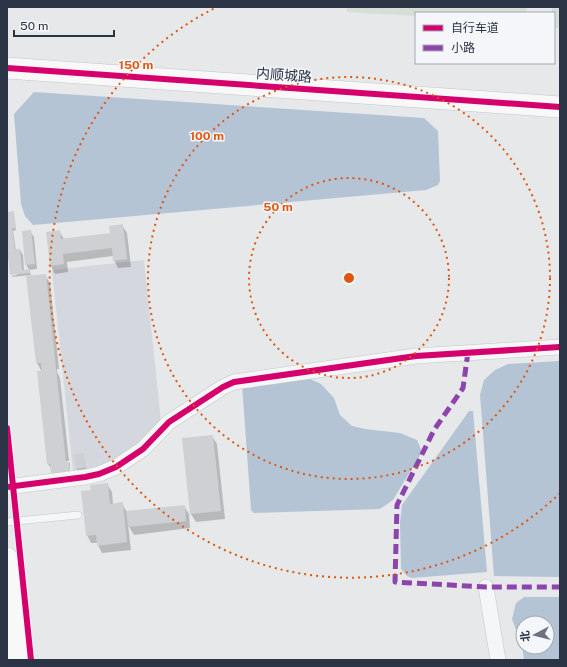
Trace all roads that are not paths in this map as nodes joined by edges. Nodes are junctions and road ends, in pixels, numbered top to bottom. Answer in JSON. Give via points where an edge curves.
{"nodes":[{"id":1,"x":7,"y":68,"type":"edge"},
{"id":2,"x":560,"y":107,"type":"edge"},
{"id":3,"x":560,"y":347,"type":"edge"},
{"id":4,"x":7,"y":487,"type":"edge"},
{"id":5,"x":78,"y":515,"type":"dead end"},
{"id":6,"x":7,"y":522,"type":"edge"},
{"id":7,"x":7,"y":558,"type":"edge"},
{"id":8,"x":486,"y":587,"type":"dead end"},
{"id":9,"x":17,"y":660,"type":"edge"},
{"id":10,"x":498,"y":660,"type":"edge"}],
"edges":[{"from":1,"to":2,"type":"street","name":"内顺城路"},
{"from":3,"to":4,"type":"street","via":[[416,356],[234,382],[169,422],[143,449],[116,467],[85,477]]},
{"from":5,"to":6,"type":"lane"},
{"from":7,"to":9,"type":"street"},
{"from":8,"to":10,"type":"street"}]}
